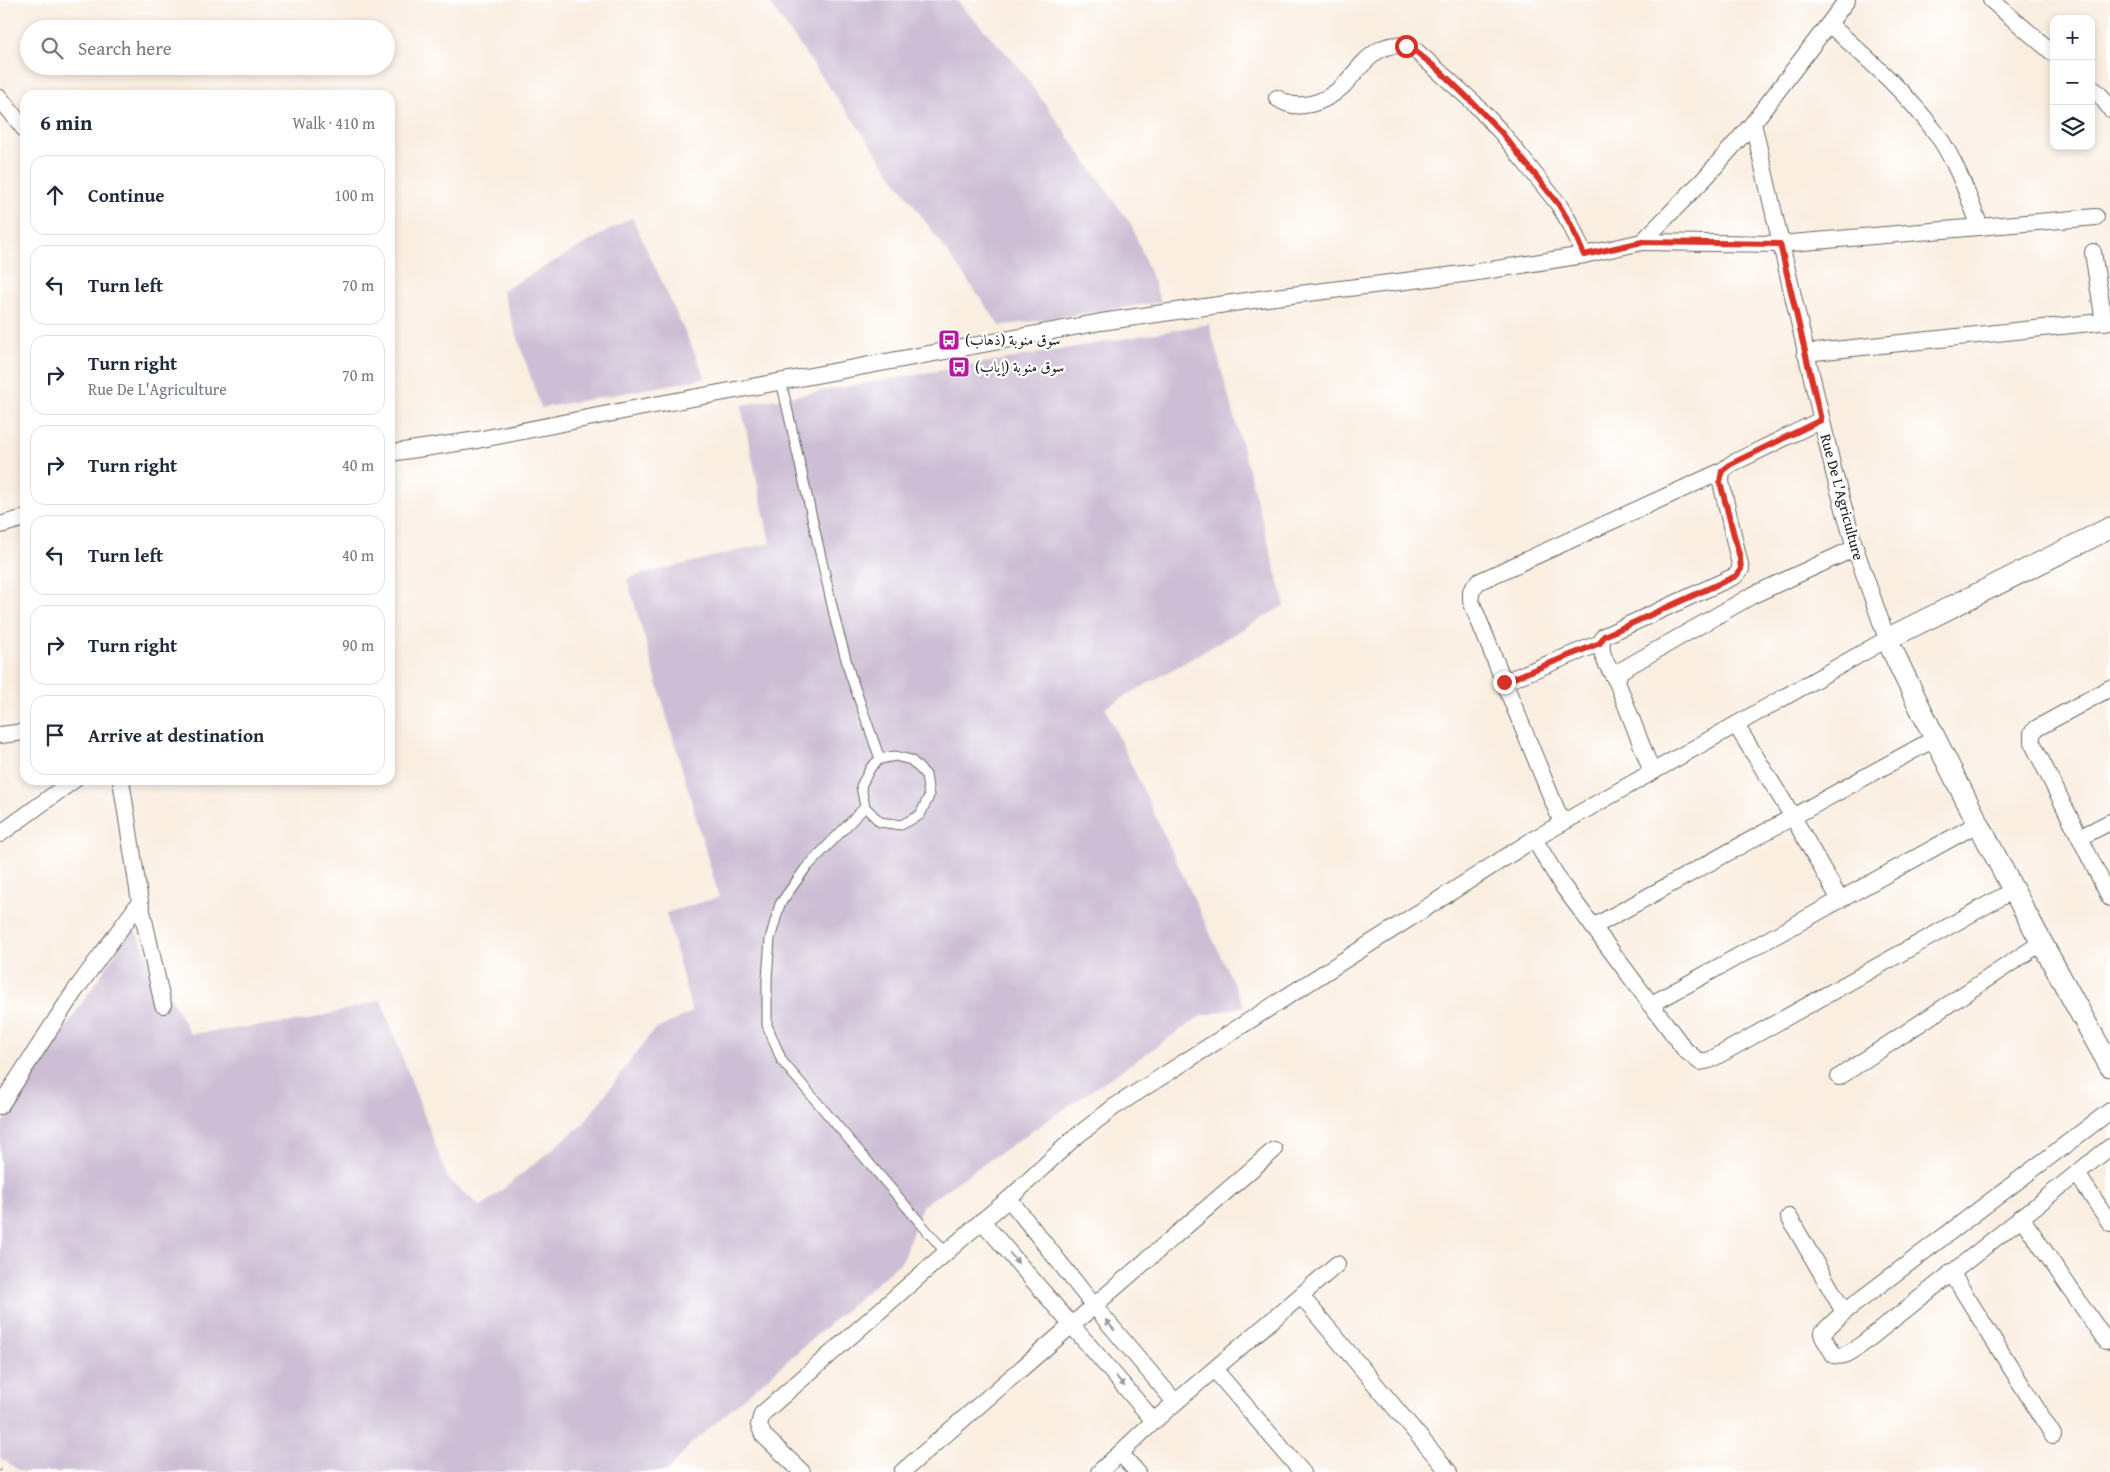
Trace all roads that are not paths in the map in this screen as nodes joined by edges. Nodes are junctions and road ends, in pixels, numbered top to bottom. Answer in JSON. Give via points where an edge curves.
{"nodes":[{"id":1,"x":1847,"y":0,"type":"edge"},
{"id":2,"x":1991,"y":0,"type":"edge"},
{"id":3,"x":1829,"y":24,"type":"junction"},
{"id":4,"x":2050,"y":51,"type":"edge"},
{"id":5,"x":2095,"y":91,"type":"edge"},
{"id":6,"x":0,"y":98,"type":"edge"},
{"id":7,"x":1277,"y":98,"type":"dead end"},
{"id":8,"x":2110,"y":109,"type":"edge"},
{"id":9,"x":1753,"y":123,"type":"junction"},
{"id":10,"x":20,"y":124,"type":"edge"},
{"id":11,"x":2096,"y":217,"type":"dead end"},
{"id":12,"x":1980,"y":227,"type":"junction"},
{"id":13,"x":1642,"y":242,"type":"junction"},
{"id":14,"x":1780,"y":244,"type":"junction"},
{"id":15,"x":2093,"y":252,"type":"dead end"},
{"id":16,"x":1584,"y":255,"type":"junction"},
{"id":17,"x":2107,"y":321,"type":"edge"},
{"id":18,"x":1805,"y":353,"type":"junction"},
{"id":19,"x":781,"y":382,"type":"junction"},
{"id":20,"x":1821,"y":420,"type":"junction"},
{"id":21,"x":395,"y":452,"type":"edge"},
{"id":22,"x":1722,"y":471,"type":"junction"},
{"id":23,"x":20,"y":519,"type":"edge"},
{"id":24,"x":0,"y":525,"type":"edge"},
{"id":25,"x":2110,"y":528,"type":"edge"},
{"id":26,"x":1855,"y":548,"type":"junction"},
{"id":27,"x":1741,"y":569,"type":"junction"},
{"id":28,"x":1753,"y":595,"type":"junction"},
{"id":29,"x":1886,"y":639,"type":"junction"},
{"id":30,"x":1600,"y":643,"type":"junction"},
{"id":31,"x":1504,"y":682,"type":"junction"},
{"id":32,"x":1617,"y":682,"type":"junction"},
{"id":33,"x":2110,"y":688,"type":"edge"},
{"id":34,"x":1736,"y":725,"type":"junction"},
{"id":35,"x":20,"y":733,"type":"edge"},
{"id":36,"x":0,"y":735,"type":"edge"},
{"id":37,"x":1934,"y":739,"type":"junction"},
{"id":38,"x":880,"y":759,"type":"junction"},
{"id":39,"x":1652,"y":772,"type":"junction"},
{"id":40,"x":67,"y":785,"type":"edge"},
{"id":41,"x":122,"y":785,"type":"edge"},
{"id":42,"x":865,"y":807,"type":"junction"},
{"id":43,"x":1793,"y":817,"type":"junction"},
{"id":44,"x":2110,"y":822,"type":"edge"},
{"id":45,"x":1562,"y":823,"type":"junction"},
{"id":46,"x":1979,"y":823,"type":"junction"},
{"id":47,"x":0,"y":834,"type":"edge"},
{"id":48,"x":2081,"y":837,"type":"junction"},
{"id":49,"x":1534,"y":839,"type":"junction"},
{"id":50,"x":2012,"y":891,"type":"junction"},
{"id":51,"x":2110,"y":898,"type":"edge"},
{"id":52,"x":1840,"y":900,"type":"junction"},
{"id":53,"x":140,"y":902,"type":"junction"},
{"id":54,"x":1593,"y":927,"type":"junction"},
{"id":55,"x":2040,"y":944,"type":"junction"},
{"id":56,"x":162,"y":1004,"type":"dead end"},
{"id":57,"x":1650,"y":1004,"type":"junction"},
{"id":58,"x":2110,"y":1066,"type":"edge"},
{"id":59,"x":1839,"y":1077,"type":"dead end"},
{"id":60,"x":0,"y":1106,"type":"edge"},
{"id":61,"x":2110,"y":1111,"type":"edge"},
{"id":62,"x":2110,"y":1147,"type":"edge"},
{"id":63,"x":1274,"y":1150,"type":"dead end"},
{"id":64,"x":2077,"y":1174,"type":"junction"},
{"id":65,"x":1009,"y":1199,"type":"junction"},
{"id":66,"x":1789,"y":1217,"type":"dead end"},
{"id":67,"x":2021,"y":1217,"type":"junction"},
{"id":68,"x":982,"y":1221,"type":"junction"},
{"id":69,"x":2110,"y":1223,"type":"edge"},
{"id":70,"x":946,"y":1253,"type":"junction"},
{"id":71,"x":1337,"y":1264,"type":"dead end"},
{"id":72,"x":1951,"y":1272,"type":"junction"},
{"id":73,"x":1301,"y":1296,"type":"junction"},
{"id":74,"x":1094,"y":1307,"type":"junction"},
{"id":75,"x":1844,"y":1312,"type":"junction"},
{"id":76,"x":1072,"y":1325,"type":"junction"},
{"id":77,"x":2106,"y":1341,"type":"dead end"},
{"id":78,"x":1215,"y":1370,"type":"junction"},
{"id":79,"x":1175,"y":1402,"type":"junction"},
{"id":80,"x":1154,"y":1421,"type":"junction"},
{"id":81,"x":2053,"y":1435,"type":"dead end"},
{"id":82,"x":1121,"y":1454,"type":"junction"},
{"id":83,"x":802,"y":1472,"type":"edge"},
{"id":84,"x":902,"y":1472,"type":"edge"},
{"id":85,"x":1099,"y":1472,"type":"edge"},
{"id":86,"x":1137,"y":1472,"type":"edge"},
{"id":87,"x":1302,"y":1472,"type":"edge"},
{"id":88,"x":1449,"y":1472,"type":"edge"}],
"edges":[{"from":1,"to":3,"type":"street"},
{"from":2,"to":4,"type":"street"},
{"from":3,"to":9,"type":"street"},
{"from":3,"to":12,"type":"street","via":[[1876,65],[1937,134],[1961,178]]},
{"from":5,"to":8,"type":"street"},
{"from":6,"to":10,"type":"street"},
{"from":7,"to":16,"type":"street","via":[[1294,106],[1314,103],[1341,88],[1367,58],[1378,51],[1396,45],[1414,50],[1472,102],[1520,155],[1559,205]]},
{"from":9,"to":13,"type":"street"},
{"from":9,"to":14,"type":"street","name":"Rue De L'Agriculture"},
{"from":11,"to":12,"type":"street"},
{"from":12,"to":14,"type":"street"},
{"from":13,"to":14,"type":"street"},
{"from":13,"to":16,"type":"street"},
{"from":14,"to":18,"type":"street","name":"Rue De L'Agriculture"},
{"from":15,"to":17,"type":"street"},
{"from":16,"to":19,"type":"street","via":[[1100,322]]},
{"from":17,"to":18,"type":"street"},
{"from":18,"to":20,"type":"street","name":"Rue De L'Agriculture"},
{"from":19,"to":21,"type":"street","via":[[477,440]]},
{"from":19,"to":38,"type":"lane","via":[[836,623]]},
{"from":20,"to":22,"type":"street"},
{"from":20,"to":26,"type":"street","name":"Rue De L'Agriculture"},
{"from":22,"to":27,"type":"street","via":[[1720,482]]},
{"from":22,"to":31,"type":"street","via":[[1478,582],[1471,591],[1471,601]]},
{"from":23,"to":24,"type":"street"},
{"from":25,"to":29,"type":"street"},
{"from":26,"to":28,"type":"street"},
{"from":26,"to":29,"type":"street","name":"Rue De L'Agriculture"},
{"from":27,"to":28,"type":"street"},
{"from":27,"to":30,"type":"street","via":[[1736,576],[1604,636]]},
{"from":28,"to":32,"type":"street","via":[[1628,665],[1620,671]]},
{"from":29,"to":34,"type":"street"},
{"from":29,"to":37,"type":"street"},
{"from":30,"to":31,"type":"street"},
{"from":30,"to":32,"type":"street"},
{"from":31,"to":45,"type":"street"},
{"from":32,"to":39,"type":"street"},
{"from":33,"to":48,"type":"street","via":[[2032,733],[2032,742]]},
{"from":34,"to":39,"type":"street"},
{"from":34,"to":43,"type":"street"},
{"from":35,"to":36,"type":"street"},
{"from":37,"to":43,"type":"street"},
{"from":37,"to":46,"type":"street"},
{"from":38,"to":42,"type":"lane","via":[[871,767],[861,786]]},
{"from":38,"to":42,"type":"lane","via":[[895,756],[911,760],[926,776],[929,796],[920,815],[901,825],[880,822]]},
{"from":39,"to":45,"type":"street"},
{"from":40,"to":47,"type":"street"},
{"from":41,"to":53,"type":"street"},
{"from":42,"to":70,"type":"lane","via":[[805,869],[780,904],[770,939],[768,1025],[782,1061]]},
{"from":43,"to":52,"type":"street"},
{"from":43,"to":54,"type":"street"},
{"from":44,"to":48,"type":"street"},
{"from":45,"to":49,"type":"street"},
{"from":46,"to":50,"type":"street"},
{"from":46,"to":52,"type":"street"},
{"from":48,"to":51,"type":"street"},
{"from":49,"to":54,"type":"street"},
{"from":49,"to":65,"type":"street","via":[[1114,1107],[1073,1138]]},
{"from":50,"to":55,"type":"street"},
{"from":50,"to":57,"type":"street","via":[[1706,1062],[1700,1062],[1690,1054]]},
{"from":52,"to":57,"type":"street"},
{"from":53,"to":56,"type":"street"},
{"from":53,"to":60,"type":"street","via":[[74,992]]},
{"from":54,"to":57,"type":"street"},
{"from":55,"to":58,"type":"street"},
{"from":55,"to":59,"type":"street"},
{"from":61,"to":75,"type":"street"},
{"from":62,"to":64,"type":"street"},
{"from":63,"to":74,"type":"street"},
{"from":64,"to":67,"type":"street"},
{"from":64,"to":69,"type":"street"},
{"from":65,"to":68,"type":"street"},
{"from":65,"to":74,"type":"street"},
{"from":66,"to":75,"type":"street"},
{"from":67,"to":72,"type":"street"},
{"from":67,"to":77,"type":"street"},
{"from":68,"to":70,"type":"street"},
{"from":68,"to":76,"type":"street","one_way":true},
{"from":70,"to":83,"type":"street","via":[[762,1414],[758,1425],[763,1435]]},
{"from":71,"to":73,"type":"street"},
{"from":72,"to":75,"type":"street","via":[[1861,1345],[1840,1357],[1834,1355],[1822,1332]]},
{"from":72,"to":81,"type":"street"},
{"from":73,"to":78,"type":"street"},
{"from":73,"to":88,"type":"street"},
{"from":74,"to":76,"type":"street"},
{"from":79,"to":74,"type":"street","one_way":true},
{"from":76,"to":80,"type":"street","one_way":true},
{"from":76,"to":84,"type":"street"},
{"from":78,"to":79,"type":"street"},
{"from":78,"to":87,"type":"street"},
{"from":79,"to":80,"type":"street"},
{"from":80,"to":82,"type":"street"},
{"from":82,"to":85,"type":"street"},
{"from":82,"to":86,"type":"street"}]}
